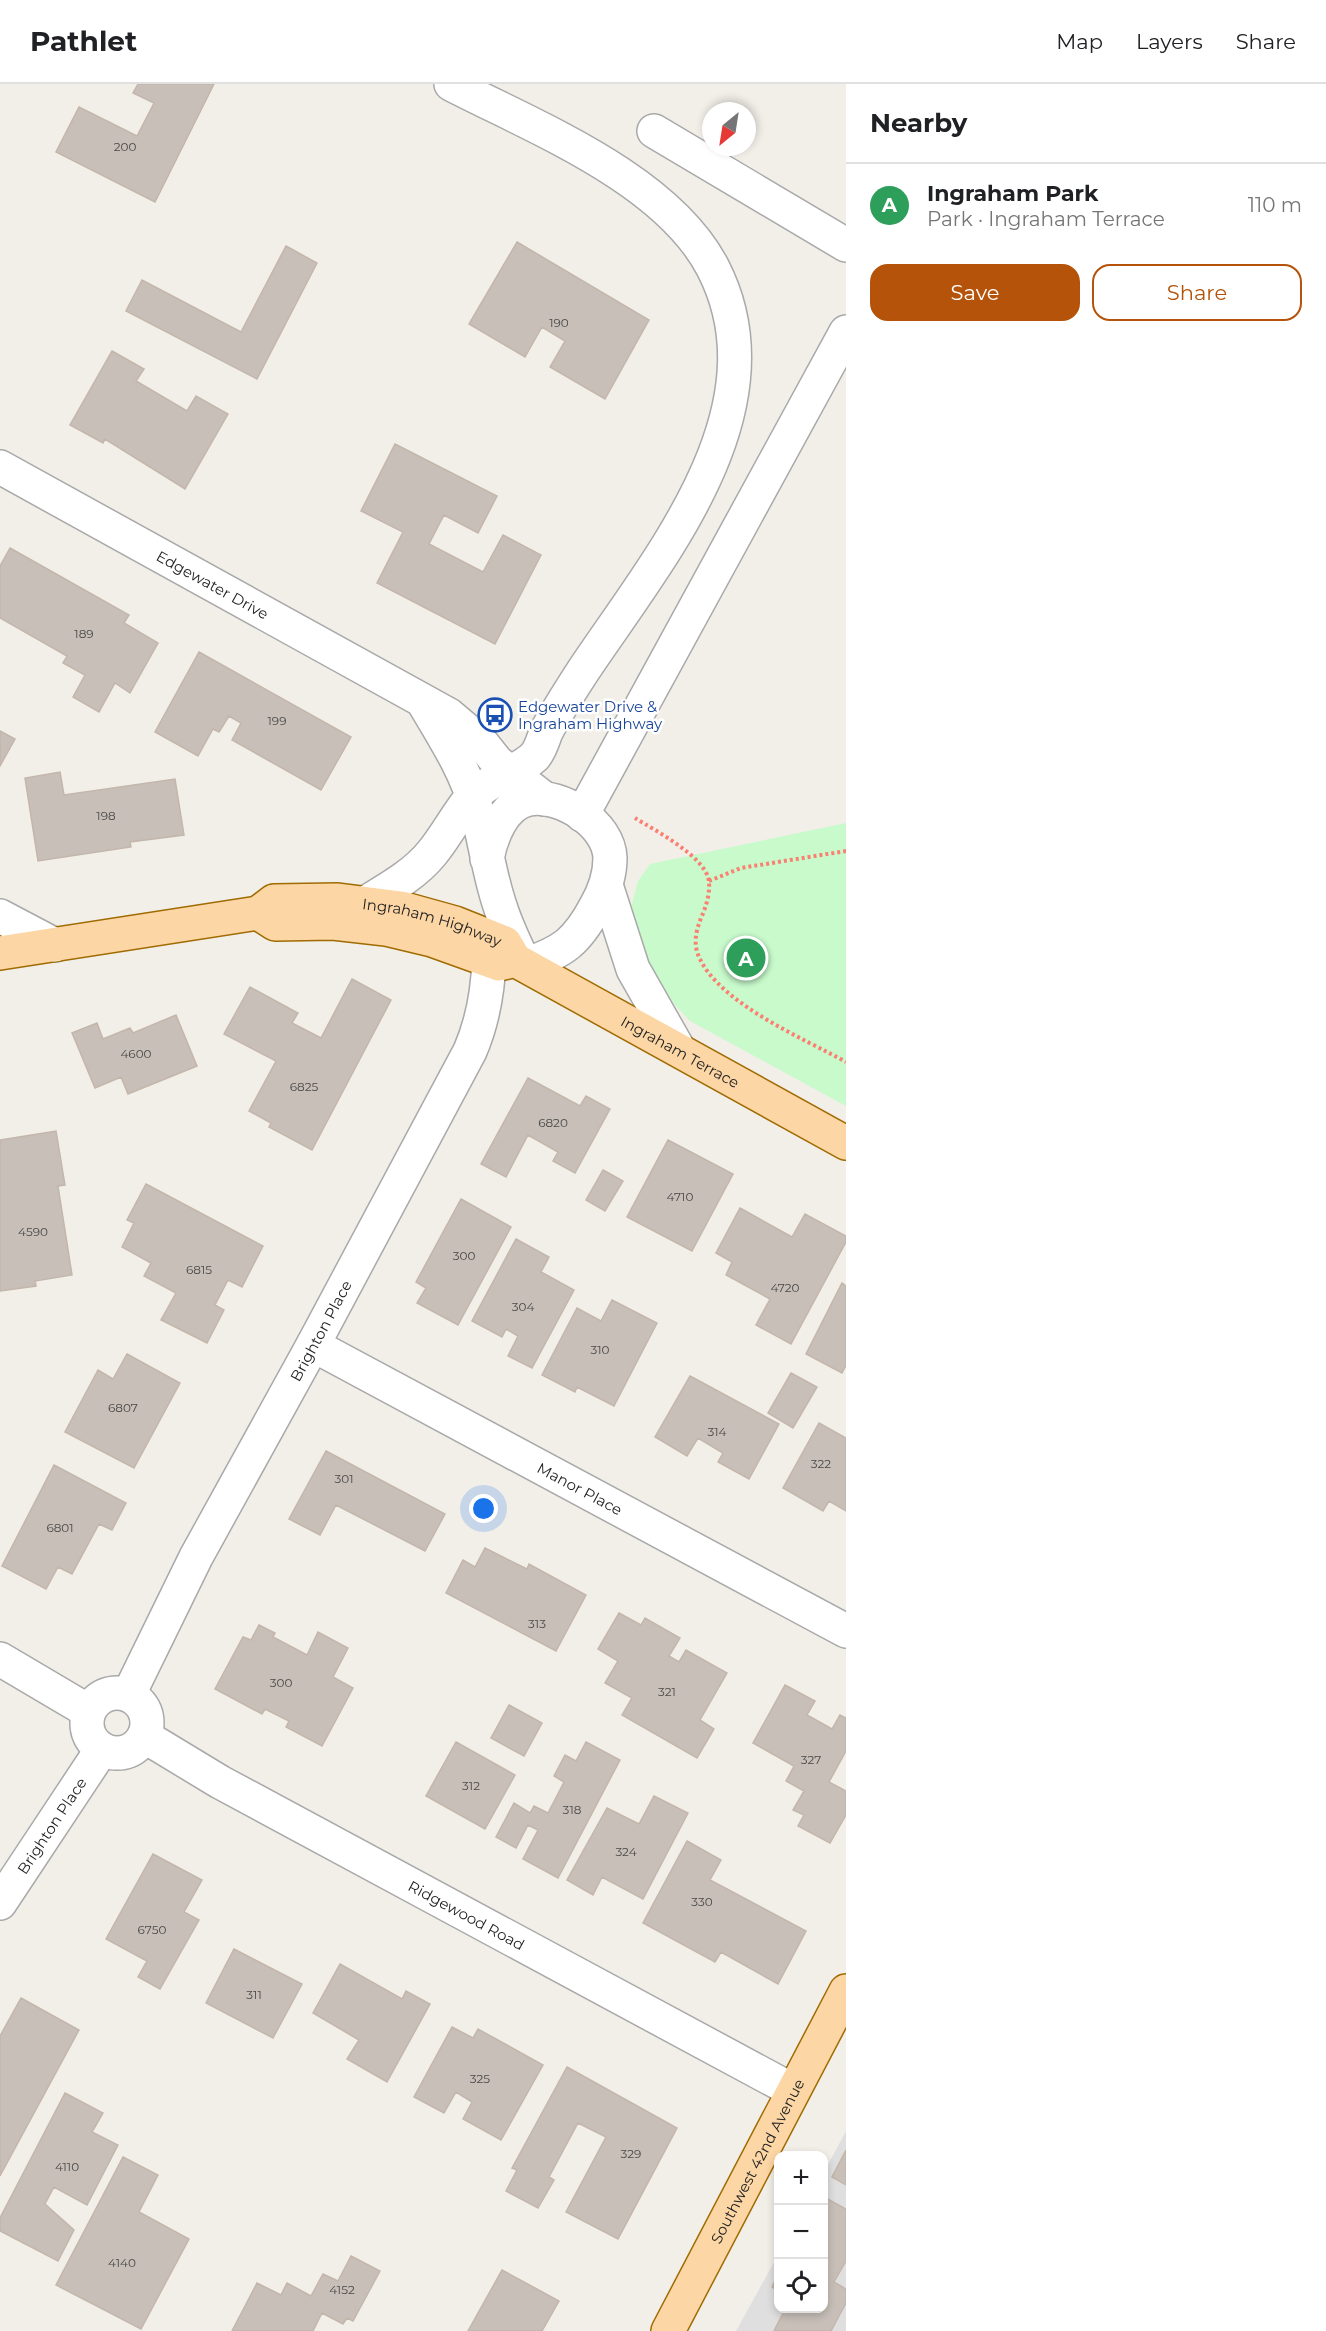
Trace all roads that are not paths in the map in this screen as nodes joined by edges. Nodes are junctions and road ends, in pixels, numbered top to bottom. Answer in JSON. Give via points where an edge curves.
{"nodes":[{"id":1,"x":451,"y":84,"type":"edge"},
{"id":2,"x":654,"y":130,"type":"dead end"},
{"id":3,"x":846,"y":245,"type":"edge"},
{"id":4,"x":846,"y":332,"type":"edge"},
{"id":5,"x":0,"y":467,"type":"edge"},
{"id":6,"x":424,"y":704,"type":"junction"},
{"id":7,"x":523,"y":764,"type":"junction"},
{"id":8,"x":472,"y":796,"type":"junction"},
{"id":9,"x":544,"y":800,"type":"junction"},
{"id":10,"x":582,"y":814,"type":"junction"},
{"id":11,"x":487,"y":859,"type":"junction"},
{"id":12,"x":606,"y":885,"type":"junction"},
{"id":13,"x":367,"y":902,"type":"junction"},
{"id":14,"x":258,"y":914,"type":"junction"},
{"id":15,"x":0,"y":916,"type":"edge"},
{"id":16,"x":55,"y":945,"type":"junction"},
{"id":17,"x":0,"y":953,"type":"edge"},
{"id":18,"x":510,"y":961,"type":"junction"},
{"id":19,"x":679,"y":1050,"type":"junction"},
{"id":20,"x":846,"y":1143,"type":"edge"},
{"id":21,"x":314,"y":1345,"type":"junction"},
{"id":22,"x":846,"y":1631,"type":"edge"},
{"id":23,"x":0,"y":1659,"type":"edge"},
{"id":24,"x":129,"y":1694,"type":"junction"},
{"id":25,"x":88,"y":1711,"type":"junction"},
{"id":26,"x":144,"y":1736,"type":"junction"},
{"id":27,"x":102,"y":1749,"type":"junction"},
{"id":28,"x":0,"y":1903,"type":"edge"},
{"id":29,"x":846,"y":1991,"type":"edge"},
{"id":30,"x":792,"y":2090,"type":"junction"},
{"id":31,"x":668,"y":2331,"type":"edge"}],
"edges":[{"from":1,"to":7,"type":"street","via":[[607,167],[661,206],[689,233],[712,268],[722,290],[732,334],[734,356],[728,406],[706,478],[685,517]]},
{"from":2,"to":3,"type":"street"},
{"from":4,"to":10,"type":"street"},
{"from":5,"to":6,"type":"street","name":"Edgewater Drive"},
{"from":6,"to":7,"type":"street","name":"Edgewater Drive","via":[[448,715]]},
{"from":6,"to":8,"type":"street"},
{"from":7,"to":8,"type":"street"},
{"from":7,"to":9,"type":"street","name":"Edgewater Drive"},
{"from":8,"to":11,"type":"street"},
{"from":8,"to":13,"type":"street","via":[[417,869]]},
{"from":9,"to":10,"type":"street"},
{"from":9,"to":11,"type":"street","via":[[529,799],[509,812],[494,834]]},
{"from":10,"to":12,"type":"street","via":[[608,849]]},
{"from":11,"to":18,"type":"street"},
{"from":12,"to":18,"type":"street","via":[[592,913],[567,946],[556,954]]},
{"from":12,"to":19,"type":"street","via":[[633,969]]},
{"from":13,"to":14,"type":"main road","name":"Ingraham Highway","via":[[274,901]]},
{"from":13,"to":18,"type":"main road","name":"Ingraham Highway","via":[[475,930],[505,943]]},
{"from":14,"to":16,"type":"main road","name":"Ingraham Highway"},
{"from":14,"to":18,"type":"main road","name":"Ingraham Highway","via":[[274,924],[386,929]]},
{"from":15,"to":16,"type":"street"},
{"from":16,"to":17,"type":"main road","name":"Ingraham Highway"},
{"from":18,"to":19,"type":"main road","name":"Ingraham Terrace"},
{"from":18,"to":21,"type":"street","name":"Brighton Place","via":[[487,996],[470,1051]]},
{"from":19,"to":20,"type":"main road","name":"Ingraham Terrace"},
{"from":21,"to":22,"type":"street","name":"Manor Place"},
{"from":21,"to":24,"type":"street","name":"Brighton Place","via":[[196,1557]]},
{"from":23,"to":25,"type":"street"},
{"from":24,"to":25,"type":"street","via":[[109,1692]]},
{"from":24,"to":26,"type":"street","via":[[138,1700],[147,1718]]},
{"from":25,"to":27,"type":"street","via":[[87,1732]]},
{"from":26,"to":27,"type":"street","via":[[128,1751],[118,1754]]},
{"from":26,"to":30,"type":"street","name":"Ridgewood Road","via":[[220,1782]]},
{"from":27,"to":28,"type":"street","name":"Brighton Place"},
{"from":29,"to":30,"type":"main road","name":"Southwest 42nd Avenue"},
{"from":30,"to":31,"type":"main road","name":"Southwest 42nd Avenue"}]}
